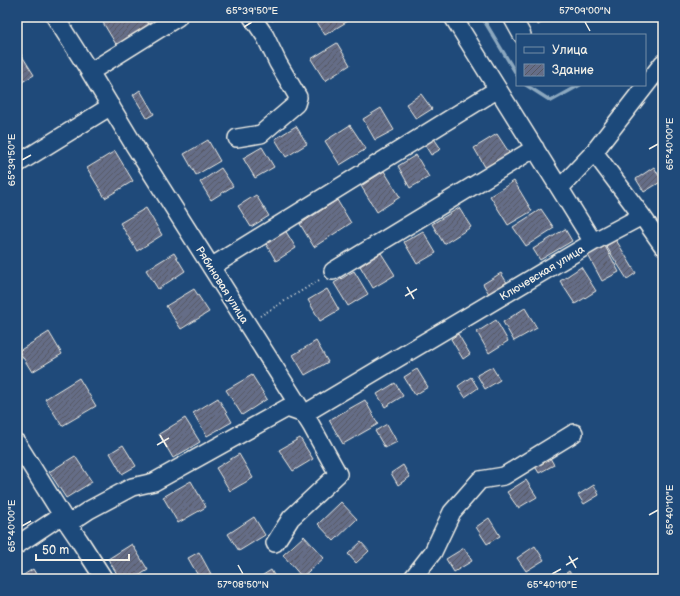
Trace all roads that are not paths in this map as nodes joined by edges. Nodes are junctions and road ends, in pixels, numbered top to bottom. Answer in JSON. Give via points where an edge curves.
{"nodes":[{"id":1,"x":55,"y":17,"type":"edge"},
{"id":2,"x":178,"y":17,"type":"edge"},
{"id":3,"x":252,"y":17,"type":"edge"},
{"id":4,"x":453,"y":17,"type":"edge"},
{"id":5,"x":512,"y":17,"type":"edge"},
{"id":6,"x":521,"y":34,"type":"edge"},
{"id":7,"x":661,"y":65,"type":"edge"},
{"id":8,"x":90,"y":72,"type":"junction"},
{"id":9,"x":646,"y":84,"type":"edge"},
{"id":10,"x":645,"y":86,"type":"edge"},
{"id":11,"x":498,"y":89,"type":"junction"},
{"id":12,"x":111,"y":106,"type":"junction"},
{"id":13,"x":237,"y":138,"type":"dead end"},
{"id":14,"x":535,"y":148,"type":"junction"},
{"id":15,"x":594,"y":152,"type":"junction"},
{"id":16,"x":17,"y":164,"type":"edge"},
{"id":17,"x":560,"y":188,"type":"junction"},
{"id":18,"x":642,"y":216,"type":"junction"},
{"id":19,"x":593,"y":242,"type":"junction"},
{"id":20,"x":663,"y":246,"type":"edge"},
{"id":21,"x":211,"y":267,"type":"junction"},
{"id":22,"x":333,"y":271,"type":"road end"},
{"id":23,"x":304,"y":414,"type":"junction"},
{"id":24,"x":574,"y":433,"type":"dead end"},
{"id":25,"x":17,"y":443,"type":"edge"},
{"id":26,"x":65,"y":520,"type":"junction"},
{"id":27,"x":275,"y":543,"type":"dead end"},
{"id":28,"x":17,"y":545,"type":"edge"},
{"id":29,"x":104,"y":579,"type":"edge"},
{"id":30,"x":412,"y":579,"type":"edge"}],
"edges":[{"from":1,"to":8,"type":"street","name":"Рябиновая улица"},
{"from":2,"to":8,"type":"street"},
{"from":3,"to":13,"type":"street","via":[[266,36],[278,64],[298,97],[296,104],[261,134]]},
{"from":4,"to":11,"type":"street","name":"Ключевская улица"},
{"from":5,"to":6,"type":"street"},
{"from":7,"to":9,"type":"street"},
{"from":8,"to":12,"type":"street","name":"Рябиновая улица"},
{"from":10,"to":15,"type":"street"},
{"from":11,"to":14,"type":"street","name":"Ключевская улица"},
{"from":11,"to":21,"type":"street"},
{"from":12,"to":16,"type":"street"},
{"from":12,"to":21,"type":"street","name":"Рябиновая улица"},
{"from":14,"to":17,"type":"street","name":"Ключевская улица"},
{"from":14,"to":22,"type":"street"},
{"from":15,"to":17,"type":"street"},
{"from":15,"to":18,"type":"street"},
{"from":17,"to":19,"type":"street","name":"Ключевская улица"},
{"from":18,"to":19,"type":"street"},
{"from":18,"to":20,"type":"street"},
{"from":19,"to":23,"type":"street","name":"Ключевская улица"},
{"from":21,"to":23,"type":"street","name":"Рябиновая улица"},
{"from":23,"to":26,"type":"street","via":[[287,408],[154,482],[132,487]]},
{"from":23,"to":27,"type":"street","name":"Рябиновая улица","via":[[338,474],[291,518]]},
{"from":24,"to":30,"type":"street","via":[[504,476],[480,480],[452,512],[433,552]]},
{"from":25,"to":26,"type":"street"},
{"from":26,"to":28,"type":"street"},
{"from":26,"to":29,"type":"street"}]}
